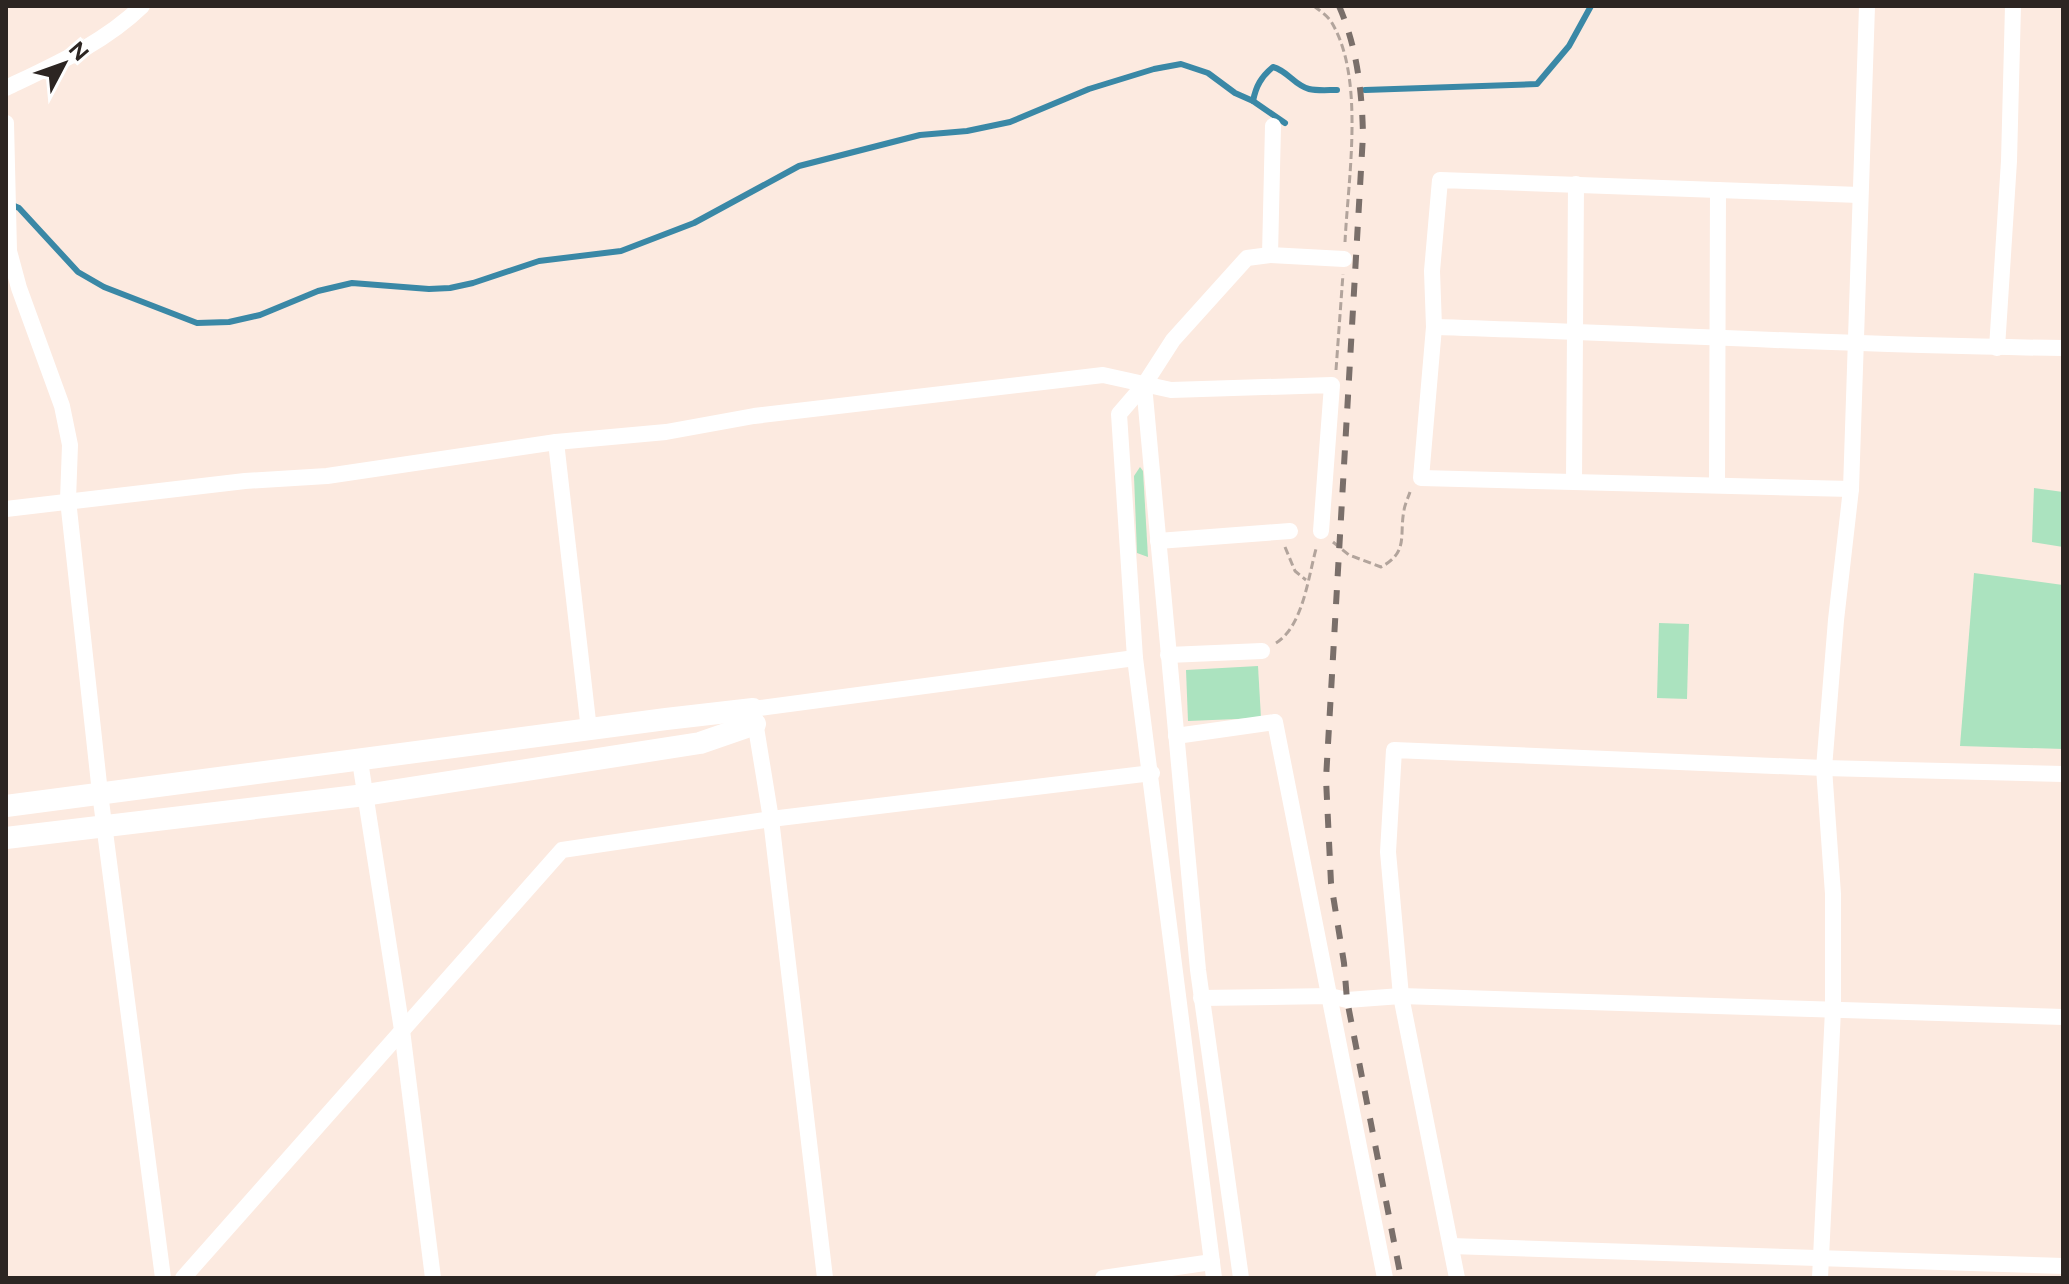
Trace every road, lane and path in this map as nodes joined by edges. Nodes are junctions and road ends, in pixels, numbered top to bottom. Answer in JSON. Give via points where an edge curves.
{"nodes":[{"id":1,"x":142,"y":6,"type":"edge"},
{"id":2,"x":1314,"y":6,"type":"edge"},
{"id":3,"x":1867,"y":6,"type":"edge"},
{"id":4,"x":2013,"y":6,"type":"edge"},
{"id":5,"x":6,"y":88,"type":"edge"},
{"id":6,"x":6,"y":123,"type":"edge"},
{"id":7,"x":1273,"y":126,"type":"dead end"},
{"id":8,"x":1576,"y":184,"type":"junction"},
{"id":9,"x":1718,"y":190,"type":"junction"},
{"id":10,"x":1859,"y":195,"type":"junction"},
{"id":11,"x":1270,"y":255,"type":"junction"},
{"id":12,"x":1344,"y":259,"type":"junction"},
{"id":13,"x":1434,"y":327,"type":"junction"},
{"id":14,"x":1575,"y":331,"type":"junction"},
{"id":15,"x":1716,"y":336,"type":"junction"},
{"id":16,"x":1855,"y":345,"type":"junction"},
{"id":17,"x":1997,"y":348,"type":"junction"},
{"id":18,"x":2063,"y":348,"type":"edge"},
{"id":19,"x":1144,"y":385,"type":"junction"},
{"id":20,"x":1332,"y":385,"type":"junction"},
{"id":21,"x":556,"y":442,"type":"junction"},
{"id":22,"x":1421,"y":478,"type":"junction"},
{"id":23,"x":1574,"y":481,"type":"junction"},
{"id":24,"x":1717,"y":485,"type":"junction"},
{"id":25,"x":1851,"y":489,"type":"junction"},
{"id":26,"x":68,"y":500,"type":"junction"},
{"id":27,"x":6,"y":509,"type":"edge"},
{"id":28,"x":1321,"y":531,"type":"junction"},
{"id":29,"x":1284,"y":532,"type":"joint"},
{"id":30,"x":1158,"y":541,"type":"junction"},
{"id":31,"x":1307,"y":581,"type":"junction"},
{"id":32,"x":1262,"y":651,"type":"joint"},
{"id":33,"x":1168,"y":655,"type":"junction"},
{"id":34,"x":1135,"y":658,"type":"junction"},
{"id":35,"x":754,"y":717,"type":"junction"},
{"id":36,"x":589,"y":730,"type":"junction"},
{"id":37,"x":1176,"y":736,"type":"junction"},
{"id":38,"x":360,"y":761,"type":"junction"},
{"id":39,"x":1824,"y":768,"type":"junction"},
{"id":40,"x":1152,"y":773,"type":"junction"},
{"id":41,"x":2063,"y":774,"type":"edge"},
{"id":42,"x":100,"y":793,"type":"junction"},
{"id":43,"x":365,"y":795,"type":"junction"},
{"id":44,"x":6,"y":806,"type":"edge"},
{"id":45,"x":771,"y":819,"type":"junction"},
{"id":46,"x":104,"y":826,"type":"junction"},
{"id":47,"x":6,"y":838,"type":"edge"},
{"id":48,"x":1330,"y":996,"type":"junction"},
{"id":49,"x":1401,"y":996,"type":"junction"},
{"id":50,"x":1201,"y":998,"type":"junction"},
{"id":51,"x":1833,"y":1010,"type":"junction"},
{"id":52,"x":2063,"y":1017,"type":"edge"},
{"id":53,"x":402,"y":1030,"type":"junction"},
{"id":54,"x":1451,"y":1246,"type":"junction"},
{"id":55,"x":1820,"y":1260,"type":"junction"},
{"id":56,"x":2063,"y":1266,"type":"edge"},
{"id":57,"x":1213,"y":1270,"type":"edge"},
{"id":58,"x":163,"y":1278,"type":"edge"},
{"id":59,"x":183,"y":1278,"type":"edge"},
{"id":60,"x":433,"y":1278,"type":"edge"},
{"id":61,"x":825,"y":1278,"type":"edge"},
{"id":62,"x":1103,"y":1278,"type":"edge"},
{"id":63,"x":1241,"y":1278,"type":"edge"},
{"id":64,"x":1385,"y":1278,"type":"edge"},
{"id":65,"x":1457,"y":1278,"type":"edge"},
{"id":66,"x":1820,"y":1278,"type":"edge"}],
"edges":[{"from":1,"to":5,"type":"street","via":[[73,55]]},
{"from":2,"to":12,"type":"path","via":[[1330,20],[1342,43],[1353,100]]},
{"from":3,"to":10,"type":"street"},
{"from":4,"to":17,"type":"street"},
{"from":6,"to":26,"type":"street","via":[[9,251],[65,417]]},
{"from":7,"to":11,"type":"street"},
{"from":8,"to":9,"type":"street"},
{"from":8,"to":13,"type":"street","via":[[1440,180],[1432,271]]},
{"from":8,"to":14,"type":"street"},
{"from":9,"to":10,"type":"street"},
{"from":9,"to":15,"type":"street"},
{"from":10,"to":16,"type":"street"},
{"from":11,"to":12,"type":"street"},
{"from":11,"to":19,"type":"street","via":[[1247,258],[1173,340]]},
{"from":12,"to":20,"type":"path"},
{"from":13,"to":14,"type":"street"},
{"from":13,"to":22,"type":"street"},
{"from":14,"to":15,"type":"street"},
{"from":14,"to":23,"type":"street"},
{"from":15,"to":16,"type":"street"},
{"from":15,"to":24,"type":"street"},
{"from":16,"to":17,"type":"street"},
{"from":16,"to":25,"type":"street"},
{"from":17,"to":18,"type":"street"},
{"from":19,"to":20,"type":"street","via":[[1171,390]]},
{"from":19,"to":21,"type":"street","via":[[1103,375]]},
{"from":19,"to":30,"type":"street"},
{"from":19,"to":34,"type":"street","via":[[1119,414]]},
{"from":20,"to":28,"type":"street"},
{"from":21,"to":26,"type":"street","via":[[327,476]]},
{"from":21,"to":36,"type":"street"},
{"from":22,"to":23,"type":"street"},
{"from":22,"to":28,"type":"path","via":[[1404,510],[1401,547],[1394,560],[1381,567],[1349,555]]},
{"from":23,"to":24,"type":"street"},
{"from":24,"to":25,"type":"street"},
{"from":25,"to":39,"type":"street"},
{"from":26,"to":27,"type":"street"},
{"from":26,"to":42,"type":"street"},
{"from":28,"to":31,"type":"path"},
{"from":29,"to":30,"type":"street"},
{"from":29,"to":31,"type":"path","via":[[1295,571]]},
{"from":30,"to":33,"type":"street"},
{"from":31,"to":32,"type":"path","via":[[1283,638]]},
{"from":32,"to":33,"type":"street"},
{"from":33,"to":37,"type":"street"},
{"from":34,"to":35,"type":"street"},
{"from":34,"to":40,"type":"street"},
{"from":35,"to":36,"type":"street"},
{"from":35,"to":43,"type":"street","via":[[700,743]]},
{"from":35,"to":45,"type":"street"},
{"from":36,"to":38,"type":"street"},
{"from":37,"to":48,"type":"street","via":[[1275,722]]},
{"from":37,"to":50,"type":"street"},
{"from":38,"to":42,"type":"street"},
{"from":38,"to":43,"type":"street"},
{"from":39,"to":41,"type":"street"},
{"from":39,"to":49,"type":"street","via":[[1394,750],[1388,852]]},
{"from":39,"to":51,"type":"street","via":[[1833,894]]},
{"from":40,"to":45,"type":"street"},
{"from":40,"to":57,"type":"street"},
{"from":42,"to":44,"type":"street"},
{"from":42,"to":46,"type":"street"},
{"from":43,"to":46,"type":"street"},
{"from":43,"to":53,"type":"street"},
{"from":45,"to":53,"type":"street","via":[[562,850]]},
{"from":45,"to":61,"type":"street"},
{"from":46,"to":47,"type":"street"},
{"from":46,"to":58,"type":"street"},
{"from":48,"to":49,"type":"street"},
{"from":48,"to":50,"type":"street"},
{"from":48,"to":64,"type":"street"},
{"from":49,"to":51,"type":"street"},
{"from":49,"to":54,"type":"street"},
{"from":50,"to":63,"type":"street"},
{"from":51,"to":52,"type":"street"},
{"from":51,"to":55,"type":"street"},
{"from":53,"to":59,"type":"street"},
{"from":53,"to":60,"type":"street"},
{"from":54,"to":55,"type":"street"},
{"from":54,"to":65,"type":"street"},
{"from":55,"to":56,"type":"street"},
{"from":55,"to":66,"type":"street"},
{"from":57,"to":62,"type":"street"}]}
